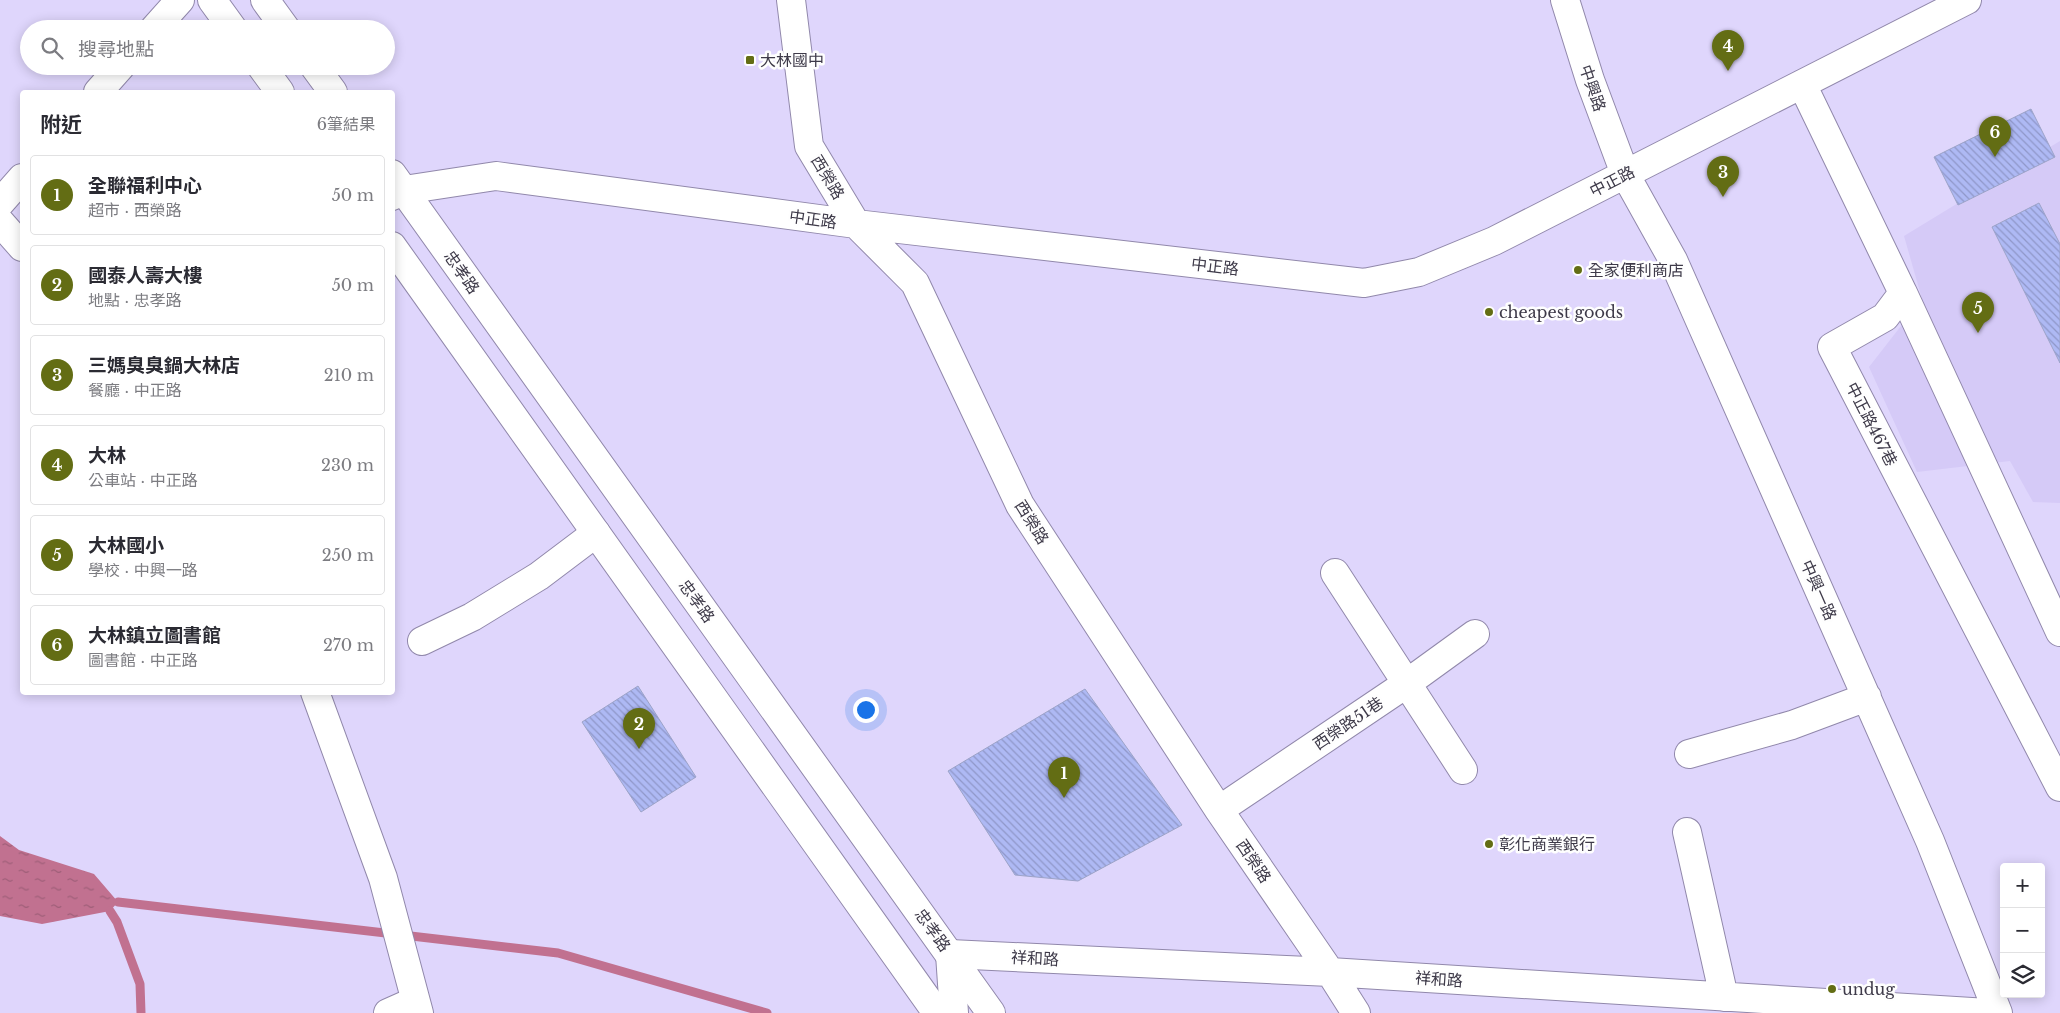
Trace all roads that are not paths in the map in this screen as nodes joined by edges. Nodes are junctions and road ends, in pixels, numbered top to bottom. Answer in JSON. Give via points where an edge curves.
{"nodes":[{"id":1,"x":180,"y":0,"type":"edge"},
{"id":2,"x":212,"y":0,"type":"edge"},
{"id":3,"x":265,"y":0,"type":"edge"},
{"id":4,"x":791,"y":0,"type":"edge"},
{"id":5,"x":1565,"y":0,"type":"edge"},
{"id":6,"x":1967,"y":0,"type":"edge"},
{"id":7,"x":162,"y":20,"type":"edge"},
{"id":8,"x":226,"y":20,"type":"edge"},
{"id":9,"x":279,"y":20,"type":"edge"},
{"id":10,"x":113,"y":75,"type":"edge"},
{"id":11,"x":268,"y":75,"type":"edge"},
{"id":12,"x":321,"y":75,"type":"edge"},
{"id":13,"x":1802,"y":84,"type":"junction"},
{"id":14,"x":100,"y":90,"type":"edge"},
{"id":15,"x":279,"y":90,"type":"edge"},
{"id":16,"x":332,"y":90,"type":"edge"},
{"id":17,"x":1625,"y":174,"type":"junction"},
{"id":18,"x":20,"y":180,"type":"edge"},
{"id":19,"x":396,"y":187,"type":"edge"},
{"id":20,"x":0,"y":203,"type":"edge"},
{"id":21,"x":0,"y":222,"type":"edge"},
{"id":22,"x":856,"y":224,"type":"junction"},
{"id":23,"x":20,"y":245,"type":"edge"},
{"id":24,"x":395,"y":250,"type":"edge"},
{"id":25,"x":1903,"y":293,"type":"junction"},
{"id":26,"x":596,"y":533,"type":"junction"},
{"id":27,"x":1334,"y":574,"type":"dead end"},
{"id":28,"x":700,"y":606,"type":"junction"},
{"id":29,"x":665,"y":632,"type":"junction"},
{"id":30,"x":2060,"y":632,"type":"edge"},
{"id":31,"x":1475,"y":634,"type":"dead end"},
{"id":32,"x":422,"y":641,"type":"dead end"},
{"id":33,"x":1406,"y":684,"type":"junction"},
{"id":34,"x":316,"y":695,"type":"edge"},
{"id":35,"x":1867,"y":698,"type":"junction"},
{"id":36,"x":1689,"y":754,"type":"dead end"},
{"id":37,"x":1463,"y":770,"type":"dead end"},
{"id":38,"x":2060,"y":788,"type":"edge"},
{"id":39,"x":1220,"y":810,"type":"junction"},
{"id":40,"x":1687,"y":832,"type":"dead end"},
{"id":41,"x":950,"y":954,"type":"junction"},
{"id":42,"x":1330,"y":972,"type":"junction"},
{"id":43,"x":1724,"y":997,"type":"junction"},
{"id":44,"x":417,"y":1007,"type":"edge"},
{"id":45,"x":388,"y":1013,"type":"edge"},
{"id":46,"x":937,"y":1013,"type":"edge"},
{"id":47,"x":954,"y":1013,"type":"edge"},
{"id":48,"x":991,"y":1013,"type":"edge"},
{"id":49,"x":1356,"y":1013,"type":"edge"},
{"id":50,"x":1988,"y":1013,"type":"edge"},
{"id":51,"x":1998,"y":1013,"type":"edge"}],
"edges":[{"from":1,"to":7,"type":"street"},
{"from":2,"to":8,"type":"street"},
{"from":3,"to":9,"type":"street"},
{"from":4,"to":22,"type":"street","name":"西榮路","via":[[809,146]]},
{"from":5,"to":17,"type":"street","name":"中興路"},
{"from":6,"to":13,"type":"street","name":"中正路"},
{"from":10,"to":14,"type":"street"},
{"from":11,"to":15,"type":"street"},
{"from":12,"to":16,"type":"street"},
{"from":13,"to":17,"type":"street","name":"中正路"},
{"from":13,"to":25,"type":"street"},
{"from":17,"to":22,"type":"street","name":"中正路","via":[[1494,241],[1419,272],[1364,283]]},
{"from":17,"to":35,"type":"street","name":"中興一路","via":[[1673,260]]},
{"from":18,"to":20,"type":"street"},
{"from":19,"to":22,"type":"street","name":"中正路","via":[[496,176]]},
{"from":19,"to":28,"type":"street","name":"忠孝路"},
{"from":21,"to":23,"type":"street"},
{"from":22,"to":39,"type":"street","name":"西榮路","via":[[915,283],[1020,505]]},
{"from":24,"to":26,"type":"street"},
{"from":25,"to":30,"type":"street"},
{"from":25,"to":38,"type":"street","name":"中正路467巷","via":[[1885,317],[1832,347]]},
{"from":26,"to":29,"type":"street"},
{"from":26,"to":32,"type":"street","via":[[539,576],[472,617]]},
{"from":27,"to":33,"type":"street"},
{"from":28,"to":29,"type":"street"},
{"from":28,"to":41,"type":"street","name":"忠孝路"},
{"from":29,"to":46,"type":"street"},
{"from":31,"to":33,"type":"street","name":"西榮路51巷"},
{"from":33,"to":37,"type":"street"},
{"from":33,"to":39,"type":"street","name":"西榮路51巷"},
{"from":34,"to":44,"type":"street","via":[[383,878]]},
{"from":35,"to":36,"type":"street","via":[[1792,725]]},
{"from":35,"to":51,"type":"street","name":"中興一路","via":[[1930,841]]},
{"from":39,"to":42,"type":"street","name":"西榮路"},
{"from":40,"to":43,"type":"street"},
{"from":41,"to":42,"type":"street","name":"祥和路"},
{"from":41,"to":47,"type":"street"},
{"from":41,"to":48,"type":"street","name":"忠孝路"},
{"from":42,"to":43,"type":"street","name":"祥和路"},
{"from":42,"to":49,"type":"street","name":"西榮路"},
{"from":43,"to":50,"type":"street","name":"祥和路"},
{"from":44,"to":45,"type":"street"}]}
